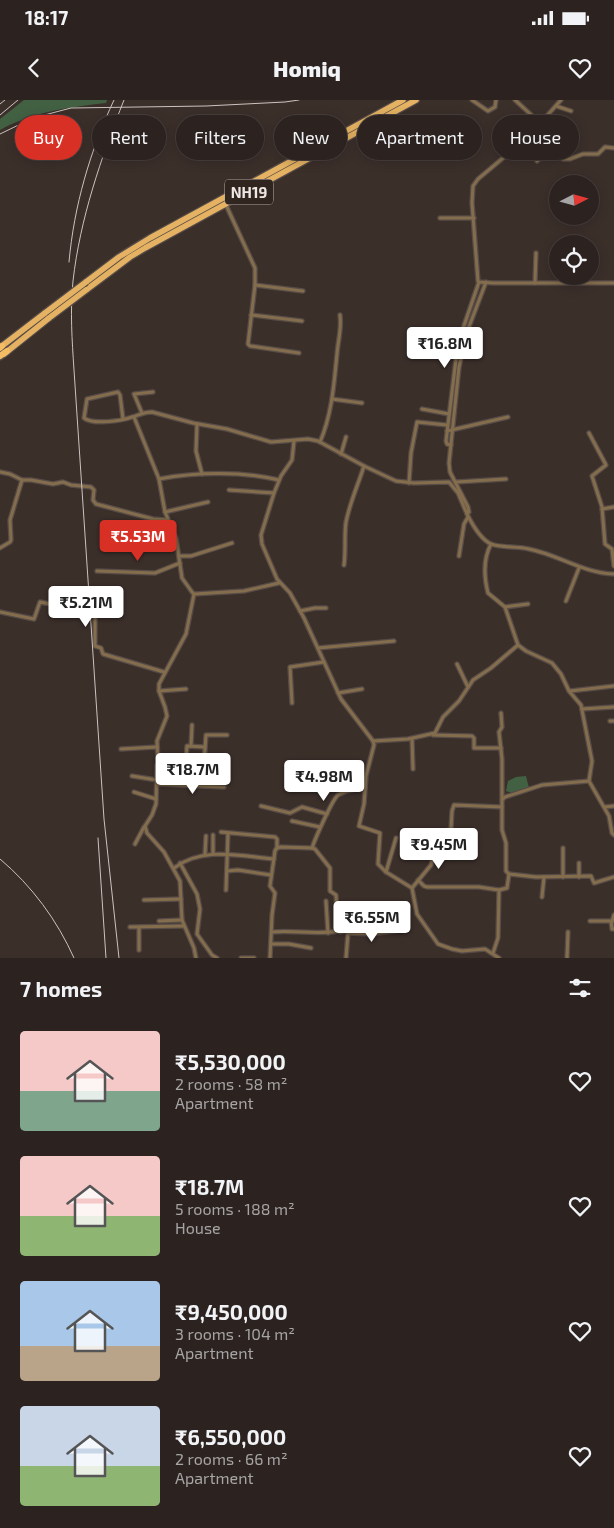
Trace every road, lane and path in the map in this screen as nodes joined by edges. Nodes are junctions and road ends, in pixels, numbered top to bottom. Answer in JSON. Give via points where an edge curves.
{"nodes":[{"id":1,"x":403,"y":100,"type":"edge"},
{"id":2,"x":416,"y":100,"type":"edge"},
{"id":3,"x":472,"y":100,"type":"edge"},
{"id":4,"x":496,"y":100,"type":"edge"},
{"id":5,"x":515,"y":100,"type":"edge"},
{"id":6,"x":561,"y":100,"type":"edge"},
{"id":7,"x":556,"y":106,"type":"junction"},
{"id":8,"x":571,"y":111,"type":"dead end"},
{"id":9,"x":530,"y":115,"type":"edge"},
{"id":10,"x":548,"y":115,"type":"edge"},
{"id":11,"x":614,"y":148,"type":"edge"},
{"id":12,"x":579,"y":156,"type":"edge"},
{"id":13,"x":501,"y":160,"type":"edge"},
{"id":14,"x":226,"y":204,"type":"junction"},
{"id":15,"x":440,"y":218,"type":"dead end"},
{"id":16,"x":474,"y":218,"type":"junction"},
{"id":17,"x":536,"y":253,"type":"dead end"},
{"id":18,"x":482,"y":282,"type":"junction"},
{"id":19,"x":535,"y":283,"type":"junction"},
{"id":20,"x":614,"y":283,"type":"edge"},
{"id":21,"x":255,"y":285,"type":"junction"},
{"id":22,"x":303,"y":291,"type":"dead end"},
{"id":23,"x":47,"y":315,"type":"junction"},
{"id":24,"x":251,"y":315,"type":"junction"},
{"id":25,"x":340,"y":315,"type":"dead end"},
{"id":26,"x":302,"y":320,"type":"dead end"},
{"id":27,"x":2,"y":348,"type":"edge"},
{"id":28,"x":299,"y":353,"type":"dead end"},
{"id":29,"x":0,"y":358,"type":"edge"},
{"id":30,"x":153,"y":392,"type":"dead end"},
{"id":31,"x":332,"y":399,"type":"junction"},
{"id":32,"x":362,"y":403,"type":"dead end"},
{"id":33,"x":422,"y":409,"type":"dead end"},
{"id":34,"x":449,"y":414,"type":"junction"},
{"id":35,"x":138,"y":415,"type":"junction"},
{"id":36,"x":508,"y":417,"type":"dead end"},
{"id":37,"x":123,"y":419,"type":"junction"},
{"id":38,"x":197,"y":424,"type":"junction"},
{"id":39,"x":447,"y":425,"type":"junction"},
{"id":40,"x":453,"y":430,"type":"junction"},
{"id":41,"x":447,"y":432,"type":"junction"},
{"id":42,"x":589,"y":433,"type":"dead end"},
{"id":43,"x":346,"y":436,"type":"dead end"},
{"id":44,"x":294,"y":441,"type":"junction"},
{"id":45,"x":320,"y":442,"type":"junction"},
{"id":46,"x":452,"y":445,"type":"junction"},
{"id":47,"x":341,"y":454,"type":"junction"},
{"id":48,"x":364,"y":466,"type":"junction"},
{"id":49,"x":0,"y":472,"type":"edge"},
{"id":50,"x":202,"y":474,"type":"junction"},
{"id":51,"x":161,"y":478,"type":"junction"},
{"id":52,"x":506,"y":479,"type":"dead end"},
{"id":53,"x":22,"y":480,"type":"junction"},
{"id":54,"x":279,"y":480,"type":"junction"},
{"id":55,"x":456,"y":482,"type":"junction"},
{"id":56,"x":409,"y":483,"type":"junction"},
{"id":57,"x":229,"y":490,"type":"dead end"},
{"id":58,"x":274,"y":493,"type":"junction"},
{"id":59,"x":208,"y":502,"type":"dead end"},
{"id":60,"x":614,"y":507,"type":"edge"},
{"id":61,"x":602,"y":509,"type":"junction"},
{"id":62,"x":167,"y":511,"type":"junction"},
{"id":63,"x":468,"y":516,"type":"junction"},
{"id":64,"x":168,"y":520,"type":"junction"},
{"id":65,"x":232,"y":543,"type":"dead end"},
{"id":66,"x":491,"y":544,"type":"junction"},
{"id":67,"x":0,"y":548,"type":"edge"},
{"id":68,"x":182,"y":556,"type":"junction"},
{"id":69,"x":459,"y":556,"type":"dead end"},
{"id":70,"x":180,"y":563,"type":"junction"},
{"id":71,"x":344,"y":565,"type":"dead end"},
{"id":72,"x":614,"y":566,"type":"edge"},
{"id":73,"x":579,"y":568,"type":"junction"},
{"id":74,"x":97,"y":571,"type":"dead end"},
{"id":75,"x":614,"y":574,"type":"edge"},
{"id":76,"x":279,"y":582,"type":"junction"},
{"id":77,"x":196,"y":594,"type":"junction"},
{"id":78,"x":566,"y":601,"type":"dead end"},
{"id":79,"x":528,"y":604,"type":"dead end"},
{"id":80,"x":506,"y":607,"type":"junction"},
{"id":81,"x":326,"y":608,"type":"dead end"},
{"id":82,"x":300,"y":611,"type":"junction"},
{"id":83,"x":0,"y":612,"type":"edge"},
{"id":84,"x":394,"y":641,"type":"dead end"},
{"id":85,"x":518,"y":645,"type":"junction"},
{"id":86,"x":318,"y":648,"type":"junction"},
{"id":87,"x":324,"y":662,"type":"junction"},
{"id":88,"x":457,"y":664,"type":"dead end"},
{"id":89,"x":164,"y":672,"type":"junction"},
{"id":90,"x":614,"y":686,"type":"edge"},
{"id":91,"x":468,"y":687,"type":"junction"},
{"id":92,"x":186,"y":689,"type":"dead end"},
{"id":93,"x":362,"y":690,"type":"dead end"},
{"id":94,"x":160,"y":691,"type":"junction"},
{"id":95,"x":569,"y":691,"type":"junction"},
{"id":96,"x":338,"y":693,"type":"junction"},
{"id":97,"x":292,"y":703,"type":"dead end"},
{"id":98,"x":614,"y":707,"type":"edge"},
{"id":99,"x":582,"y":709,"type":"junction"},
{"id":100,"x":502,"y":713,"type":"dead end"},
{"id":101,"x":192,"y":725,"type":"dead end"},
{"id":102,"x":227,"y":735,"type":"dead end"},
{"id":103,"x":432,"y":735,"type":"junction"},
{"id":104,"x":412,"y":739,"type":"junction"},
{"id":105,"x":373,"y":741,"type":"junction"},
{"id":106,"x":191,"y":746,"type":"junction"},
{"id":107,"x":157,"y":747,"type":"junction"},
{"id":108,"x":205,"y":747,"type":"junction"},
{"id":109,"x":501,"y":748,"type":"junction"},
{"id":110,"x":121,"y":750,"type":"dead end"},
{"id":111,"x":160,"y":760,"type":"junction"},
{"id":112,"x":186,"y":760,"type":"junction"},
{"id":113,"x":204,"y":763,"type":"junction"},
{"id":114,"x":225,"y":765,"type":"dead end"},
{"id":115,"x":413,"y":769,"type":"dead end"},
{"id":116,"x":132,"y":776,"type":"dead end"},
{"id":117,"x":157,"y":780,"type":"junction"},
{"id":118,"x":589,"y":781,"type":"junction"},
{"id":119,"x":160,"y":784,"type":"junction"},
{"id":120,"x":224,"y":787,"type":"dead end"},
{"id":121,"x":365,"y":787,"type":"junction"},
{"id":122,"x":134,"y":792,"type":"dead end"},
{"id":123,"x":156,"y":799,"type":"junction"},
{"id":124,"x":502,"y":800,"type":"junction"},
{"id":125,"x":261,"y":806,"type":"dead end"},
{"id":126,"x":614,"y":806,"type":"edge"},
{"id":127,"x":502,"y":807,"type":"junction"},
{"id":128,"x":605,"y":807,"type":"junction"},
{"id":129,"x":327,"y":814,"type":"junction"},
{"id":130,"x":292,"y":821,"type":"dead end"},
{"id":131,"x":145,"y":826,"type":"junction"},
{"id":132,"x":320,"y":827,"type":"junction"},
{"id":133,"x":221,"y":832,"type":"dead end"},
{"id":134,"x":228,"y":833,"type":"junction"},
{"id":135,"x":213,"y":835,"type":"dead end"},
{"id":136,"x":614,"y":835,"type":"edge"},
{"id":137,"x":206,"y":836,"type":"dead end"},
{"id":138,"x":396,"y":838,"type":"dead end"},
{"id":139,"x":135,"y":844,"type":"dead end"},
{"id":140,"x":277,"y":848,"type":"junction"},
{"id":141,"x":312,"y":848,"type":"junction"},
{"id":142,"x":563,"y":848,"type":"dead end"},
{"id":143,"x":205,"y":854,"type":"junction"},
{"id":144,"x":213,"y":854,"type":"junction"},
{"id":145,"x":228,"y":855,"type":"junction"},
{"id":146,"x":274,"y":859,"type":"junction"},
{"id":147,"x":579,"y":863,"type":"dead end"},
{"id":148,"x":177,"y":866,"type":"junction"},
{"id":149,"x":227,"y":871,"type":"junction"},
{"id":150,"x":386,"y":872,"type":"junction"},
{"id":151,"x":509,"y":874,"type":"junction"},
{"id":152,"x":272,"y":875,"type":"junction"},
{"id":153,"x":544,"y":877,"type":"junction"},
{"id":154,"x":564,"y":877,"type":"junction"},
{"id":155,"x":579,"y":877,"type":"junction"},
{"id":156,"x":614,"y":877,"type":"edge"},
{"id":157,"x":418,"y":880,"type":"junction"},
{"id":158,"x":412,"y":888,"type":"junction"},
{"id":159,"x":226,"y":890,"type":"dead end"},
{"id":160,"x":499,"y":890,"type":"junction"},
{"id":161,"x":542,"y":896,"type":"dead end"},
{"id":162,"x":181,"y":899,"type":"junction"},
{"id":163,"x":144,"y":900,"type":"dead end"},
{"id":164,"x":326,"y":901,"type":"dead end"},
{"id":165,"x":614,"y":915,"type":"edge"},
{"id":166,"x":182,"y":920,"type":"junction"},
{"id":167,"x":159,"y":921,"type":"dead end"},
{"id":168,"x":590,"y":921,"type":"dead end"},
{"id":169,"x":612,"y":922,"type":"junction"},
{"id":170,"x":184,"y":926,"type":"junction"},
{"id":171,"x":130,"y":927,"type":"dead end"},
{"id":172,"x":139,"y":928,"type":"junction"},
{"id":173,"x":614,"y":930,"type":"edge"},
{"id":174,"x":272,"y":931,"type":"junction"},
{"id":175,"x":338,"y":932,"type":"junction"},
{"id":176,"x":395,"y":932,"type":"dead end"},
{"id":177,"x":568,"y":932,"type":"dead end"},
{"id":178,"x":328,"y":933,"type":"junction"},
{"id":179,"x":348,"y":933,"type":"junction"},
{"id":180,"x":272,"y":944,"type":"junction"},
{"id":181,"x":311,"y":948,"type":"dead end"},
{"id":182,"x":139,"y":950,"type":"dead end"},
{"id":183,"x":465,"y":951,"type":"junction"},
{"id":184,"x":493,"y":953,"type":"junction"},
{"id":185,"x":196,"y":958,"type":"edge"},
{"id":186,"x":217,"y":958,"type":"edge"},
{"id":187,"x":241,"y":958,"type":"edge"},
{"id":188,"x":254,"y":958,"type":"edge"},
{"id":189,"x":270,"y":958,"type":"edge"},
{"id":190,"x":346,"y":958,"type":"edge"},
{"id":191,"x":462,"y":958,"type":"edge"},
{"id":192,"x":499,"y":958,"type":"edge"},
{"id":193,"x":567,"y":958,"type":"edge"}],
"edges":[{"from":1,"to":23,"type":"highway","number":"NH19","bridge":true,"via":[[150,238],[119,257]]},
{"from":2,"to":14,"type":"highway","number":"NH19"},
{"from":3,"to":4,"type":"street","via":[[488,111],[495,107]]},
{"from":5,"to":9,"type":"street"},
{"from":6,"to":7,"type":"street"},
{"from":7,"to":8,"type":"street"},
{"from":7,"to":10,"type":"street"},
{"from":11,"to":12,"type":"street","via":[[604,148],[598,154]]},
{"from":13,"to":16,"type":"street","via":[[473,186]]},
{"from":14,"to":21,"type":"street","via":[[255,268]]},
{"from":14,"to":23,"type":"highway","number":"NH19","bridge":true,"via":[[130,257]]},
{"from":15,"to":16,"type":"street"},
{"from":16,"to":18,"type":"street"},
{"from":17,"to":19,"type":"street"},
{"from":18,"to":19,"type":"street"},
{"from":18,"to":34,"type":"street","via":[[458,343]]},
{"from":18,"to":40,"type":"street","via":[[462,351]]},
{"from":19,"to":20,"type":"street"},
{"from":21,"to":22,"type":"street"},
{"from":21,"to":24,"type":"street"},
{"from":23,"to":27,"type":"highway","number":"NH19"},
{"from":24,"to":26,"type":"street"},
{"from":24,"to":28,"type":"street","via":[[250,346]]},
{"from":25,"to":31,"type":"street","via":[[342,330]]},
{"from":27,"to":29,"type":"highway","number":"NH19"},
{"from":30,"to":35,"type":"street","via":[[134,394]]},
{"from":31,"to":32,"type":"street"},
{"from":31,"to":45,"type":"street","via":[[329,421]]},
{"from":33,"to":34,"type":"street"},
{"from":34,"to":39,"type":"street"},
{"from":35,"to":37,"type":"street"},
{"from":35,"to":38,"type":"street","via":[[152,412]]},
{"from":35,"to":51,"type":"street"},
{"from":36,"to":40,"type":"street"},
{"from":37,"to":37,"type":"street","via":[[86,420],[87,398],[118,392]]},
{"from":38,"to":44,"type":"street","via":[[271,442]]},
{"from":38,"to":50,"type":"street","via":[[196,451]]},
{"from":39,"to":41,"type":"street"},
{"from":39,"to":56,"type":"street","via":[[417,422],[410,453]]},
{"from":40,"to":41,"type":"street"},
{"from":40,"to":46,"type":"street"},
{"from":41,"to":46,"type":"street","via":[[446,443]]},
{"from":42,"to":61,"type":"street","via":[[606,465],[592,476]]},
{"from":43,"to":47,"type":"street"},
{"from":44,"to":45,"type":"street","via":[[308,439]]},
{"from":44,"to":54,"type":"street","via":[[292,460]]},
{"from":45,"to":47,"type":"street"},
{"from":46,"to":55,"type":"street","via":[[449,467]]},
{"from":47,"to":48,"type":"street"},
{"from":48,"to":56,"type":"street","via":[[396,481]]},
{"from":48,"to":71,"type":"street","via":[[346,523]]},
{"from":49,"to":53,"type":"street"},
{"from":50,"to":51,"type":"street"},
{"from":50,"to":54,"type":"street","via":[[255,475]]},
{"from":51,"to":62,"type":"street"},
{"from":52,"to":55,"type":"street"},
{"from":53,"to":64,"type":"street","via":[[91,487],[96,504]]},
{"from":53,"to":67,"type":"street","via":[[10,520],[11,540]]},
{"from":54,"to":58,"type":"street"},
{"from":55,"to":63,"type":"street","via":[[468,507]]},
{"from":56,"to":63,"type":"street","via":[[449,482]]},
{"from":57,"to":58,"type":"street"},
{"from":58,"to":76,"type":"street","via":[[261,540]]},
{"from":59,"to":62,"type":"street"},
{"from":60,"to":61,"type":"street"},
{"from":61,"to":72,"type":"street","via":[[606,544],[612,549]]},
{"from":62,"to":64,"type":"street"},
{"from":63,"to":66,"type":"street"},
{"from":63,"to":69,"type":"street"},
{"from":64,"to":68,"type":"street"},
{"from":65,"to":68,"type":"street"},
{"from":66,"to":73,"type":"street","via":[[541,552]]},
{"from":66,"to":80,"type":"street","via":[[485,558],[488,591]]},
{"from":68,"to":70,"type":"street"},
{"from":70,"to":74,"type":"street","via":[[155,573]]},
{"from":70,"to":77,"type":"street","via":[[182,578]]},
{"from":73,"to":75,"type":"street"},
{"from":73,"to":78,"type":"street"},
{"from":76,"to":77,"type":"street","via":[[244,591]]},
{"from":76,"to":82,"type":"street","via":[[288,590]]},
{"from":77,"to":89,"type":"street","via":[[186,634]]},
{"from":79,"to":80,"type":"street"},
{"from":80,"to":85,"type":"street"},
{"from":81,"to":82,"type":"street"},
{"from":82,"to":86,"type":"street"},
{"from":83,"to":89,"type":"street","via":[[34,619],[40,602],[90,612],[95,617],[95,646],[101,648],[102,654]]},
{"from":84,"to":86,"type":"street"},
{"from":85,"to":91,"type":"street","via":[[476,676]]},
{"from":85,"to":95,"type":"street","via":[[552,663]]},
{"from":86,"to":87,"type":"street"},
{"from":87,"to":96,"type":"street"},
{"from":87,"to":97,"type":"street","via":[[290,667]]},
{"from":88,"to":91,"type":"street"},
{"from":89,"to":94,"type":"street"},
{"from":90,"to":95,"type":"street"},
{"from":91,"to":103,"type":"street"},
{"from":92,"to":94,"type":"street"},
{"from":93,"to":96,"type":"street"},
{"from":94,"to":107,"type":"street","via":[[167,716]]},
{"from":95,"to":99,"type":"street"},
{"from":96,"to":105,"type":"street"},
{"from":98,"to":99,"type":"street"},
{"from":99,"to":118,"type":"street","via":[[592,761]]},
{"from":100,"to":109,"type":"street","via":[[499,730]]},
{"from":101,"to":106,"type":"street"},
{"from":102,"to":108,"type":"street","via":[[206,735]]},
{"from":103,"to":104,"type":"street"},
{"from":103,"to":109,"type":"street","via":[[472,736],[474,748]]},
{"from":104,"to":105,"type":"street"},
{"from":104,"to":115,"type":"street"},
{"from":105,"to":121,"type":"street"},
{"from":106,"to":108,"type":"street"},
{"from":106,"to":112,"type":"street","via":[[187,746]]},
{"from":107,"to":110,"type":"street"},
{"from":107,"to":111,"type":"street"},
{"from":108,"to":113,"type":"street"},
{"from":109,"to":124,"type":"street"},
{"from":111,"to":112,"type":"street"},
{"from":111,"to":117,"type":"street"},
{"from":112,"to":113,"type":"street"},
{"from":113,"to":114,"type":"street"},
{"from":116,"to":117,"type":"street"},
{"from":117,"to":119,"type":"street"},
{"from":118,"to":124,"type":"street","via":[[542,785]]},
{"from":118,"to":128,"type":"street"},
{"from":119,"to":120,"type":"street"},
{"from":119,"to":123,"type":"street"},
{"from":121,"to":129,"type":"street","via":[[338,796]]},
{"from":121,"to":150,"type":"street","via":[[359,826],[380,833],[377,860]]},
{"from":122,"to":123,"type":"street"},
{"from":123,"to":131,"type":"street"},
{"from":124,"to":127,"type":"street"},
{"from":125,"to":129,"type":"street","via":[[290,813],[302,807]]},
{"from":126,"to":128,"type":"street"},
{"from":127,"to":151,"type":"street","via":[[506,871]]},
{"from":127,"to":157,"type":"street","via":[[454,805],[450,829],[440,832],[431,865]]},
{"from":128,"to":136,"type":"street"},
{"from":129,"to":132,"type":"street"},
{"from":130,"to":132,"type":"street"},
{"from":131,"to":139,"type":"street"},
{"from":131,"to":148,"type":"street"},
{"from":132,"to":141,"type":"street"},
{"from":133,"to":134,"type":"street"},
{"from":134,"to":140,"type":"street","via":[[275,837]]},
{"from":134,"to":145,"type":"street"},
{"from":135,"to":144,"type":"street"},
{"from":137,"to":143,"type":"street"},
{"from":138,"to":150,"type":"street"},
{"from":140,"to":141,"type":"street"},
{"from":140,"to":146,"type":"street"},
{"from":141,"to":175,"type":"street","via":[[330,868],[330,892],[336,894]]},
{"from":142,"to":154,"type":"street"},
{"from":143,"to":144,"type":"street"},
{"from":143,"to":148,"type":"street"},
{"from":144,"to":145,"type":"street"},
{"from":145,"to":146,"type":"street"},
{"from":145,"to":149,"type":"street"},
{"from":146,"to":152,"type":"street"},
{"from":147,"to":155,"type":"street"},
{"from":148,"to":162,"type":"street"},
{"from":148,"to":186,"type":"street","via":[[197,894],[200,908],[197,934]]},
{"from":149,"to":152,"type":"street"},
{"from":149,"to":159,"type":"street"},
{"from":150,"to":158,"type":"street"},
{"from":151,"to":153,"type":"street"},
{"from":151,"to":160,"type":"street","via":[[507,888]]},
{"from":152,"to":174,"type":"street","via":[[270,888],[275,893]]},
{"from":153,"to":154,"type":"street"},
{"from":153,"to":161,"type":"street"},
{"from":154,"to":155,"type":"street"},
{"from":155,"to":156,"type":"street","via":[[592,877],[594,883]]},
{"from":157,"to":158,"type":"street"},
{"from":157,"to":160,"type":"street","via":[[427,887]]},
{"from":158,"to":183,"type":"street","via":[[417,914],[436,941],[442,946]]},
{"from":160,"to":184,"type":"street","via":[[498,938]]},
{"from":162,"to":163,"type":"street"},
{"from":162,"to":166,"type":"street"},
{"from":164,"to":178,"type":"street"},
{"from":165,"to":169,"type":"street"},
{"from":166,"to":167,"type":"street"},
{"from":166,"to":170,"type":"street"},
{"from":168,"to":169,"type":"street"},
{"from":169,"to":173,"type":"street"},
{"from":170,"to":172,"type":"street"},
{"from":170,"to":185,"type":"street"},
{"from":171,"to":172,"type":"street"},
{"from":172,"to":182,"type":"street"},
{"from":174,"to":178,"type":"street"},
{"from":174,"to":180,"type":"street"},
{"from":175,"to":178,"type":"street"},
{"from":175,"to":179,"type":"street"},
{"from":176,"to":179,"type":"street"},
{"from":177,"to":193,"type":"street"},
{"from":179,"to":190,"type":"street"},
{"from":180,"to":181,"type":"street"},
{"from":180,"to":189,"type":"street"},
{"from":183,"to":184,"type":"street","via":[[482,949]]},
{"from":183,"to":191,"type":"street"},
{"from":184,"to":192,"type":"street"},
{"from":187,"to":188,"type":"street"}]}
